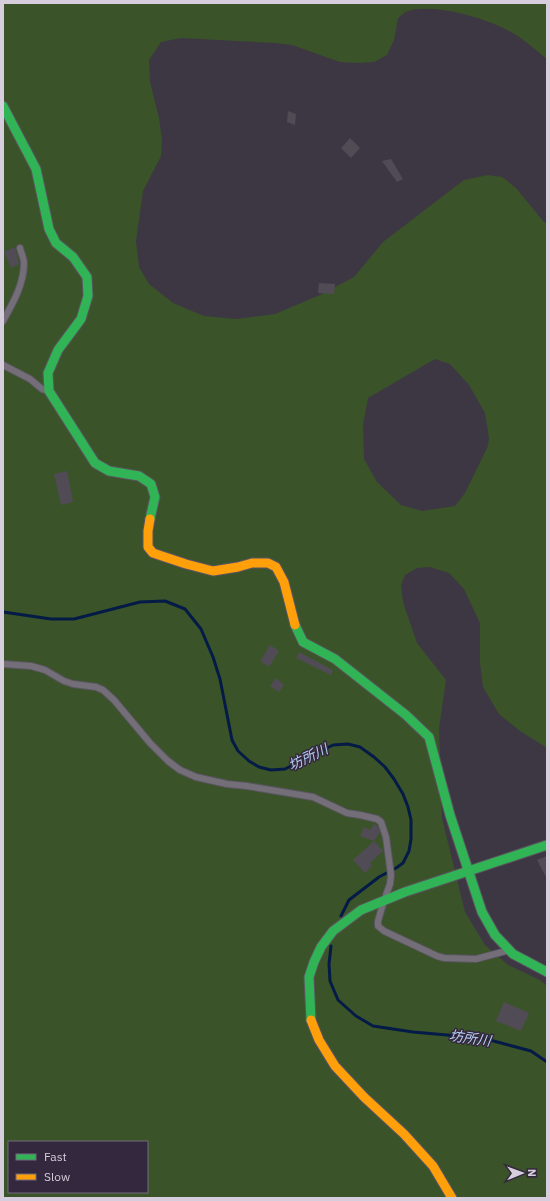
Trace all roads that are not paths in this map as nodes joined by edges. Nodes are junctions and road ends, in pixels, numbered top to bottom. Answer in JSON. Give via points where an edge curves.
{"nodes":[{"id":1,"x":3,"y":106,"type":"edge"},
{"id":2,"x":20,"y":248,"type":"dead end"},
{"id":3,"x":3,"y":321,"type":"edge"},
{"id":4,"x":3,"y":365,"type":"edge"},
{"id":5,"x":49,"y":391,"type":"junction"},
{"id":6,"x":3,"y":664,"type":"edge"},
{"id":7,"x":547,"y":845,"type":"edge"},
{"id":8,"x":468,"y":871,"type":"junction"},
{"id":9,"x":384,"y":900,"type":"junction"},
{"id":10,"x":509,"y":950,"type":"junction"},
{"id":11,"x":547,"y":972,"type":"edge"},
{"id":12,"x":452,"y":1198,"type":"edge"}],
"edges":[{"from":1,"to":5,"type":"street","via":[[36,170],[49,229],[56,243],[73,257],[86,278],[88,296],[81,319],[58,350],[52,363],[48,373]]},
{"from":2,"to":3,"type":"lane","via":[[24,261],[22,279]]},
{"from":4,"to":5,"type":"lane"},
{"from":5,"to":8,"type":"street","via":[[95,463],[109,471],[139,476],[151,484],[155,497],[148,531],[148,547],[153,553],[213,571],[252,562],[268,563],[276,567],[284,582],[295,626],[303,642],[335,659],[406,715],[429,737]]},
{"from":6,"to":9,"type":"lane","via":[[31,666],[45,670],[64,681],[103,690],[150,743],[180,770],[196,778],[313,798],[348,814],[377,819],[385,832],[391,875]]},
{"from":7,"to":8,"type":"street"},
{"from":8,"to":9,"type":"street"},
{"from":8,"to":10,"type":"street","via":[[482,912]]},
{"from":9,"to":10,"type":"lane","via":[[378,926],[437,956],[476,959]]},
{"from":9,"to":12,"type":"street","via":[[353,915],[333,931],[320,948],[309,977],[310,1018],[319,1040],[335,1066],[433,1166]]},
{"from":10,"to":11,"type":"street"}]}
